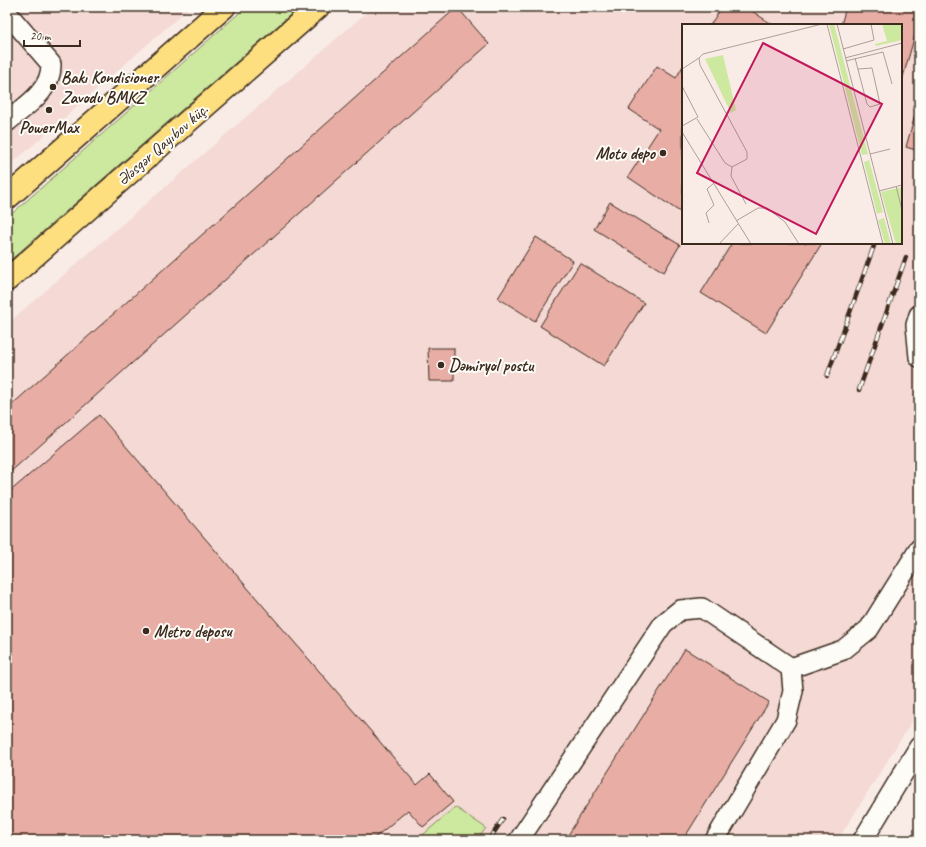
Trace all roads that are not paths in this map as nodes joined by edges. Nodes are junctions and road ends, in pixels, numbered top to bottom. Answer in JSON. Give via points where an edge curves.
{"nodes":[{"id":1,"x":224,"y":7,"type":"edge"},
{"id":2,"x":318,"y":7,"type":"edge"},
{"id":3,"x":7,"y":13,"type":"edge"},
{"id":4,"x":7,"y":122,"type":"edge"},
{"id":5,"x":7,"y":198,"type":"edge"},
{"id":6,"x":7,"y":280,"type":"edge"},
{"id":7,"x":919,"y":315,"type":"edge"},
{"id":8,"x":919,"y":357,"type":"edge"},
{"id":9,"x":919,"y":549,"type":"edge"},
{"id":10,"x":790,"y":668,"type":"junction"},
{"id":11,"x":919,"y":747,"type":"edge"},
{"id":12,"x":519,"y":840,"type":"edge"},
{"id":13,"x":715,"y":840,"type":"edge"},
{"id":14,"x":863,"y":840,"type":"edge"}],
"edges":[{"from":1,"to":5,"type":"main road"},
{"from":2,"to":6,"type":"main road","name":"Ələsgər Qayıbov küç."},
{"from":3,"to":4,"type":"lane","via":[[51,64],[52,74],[46,87]]},
{"from":7,"to":8,"type":"lane","via":[[916,325]]},
{"from":9,"to":10,"type":"lane","via":[[869,629],[843,650]]},
{"from":10,"to":12,"type":"lane","via":[[702,608],[680,610],[663,624]]},
{"from":10,"to":13,"type":"lane","via":[[793,691],[786,720]]},
{"from":11,"to":14,"type":"lane"}]}
